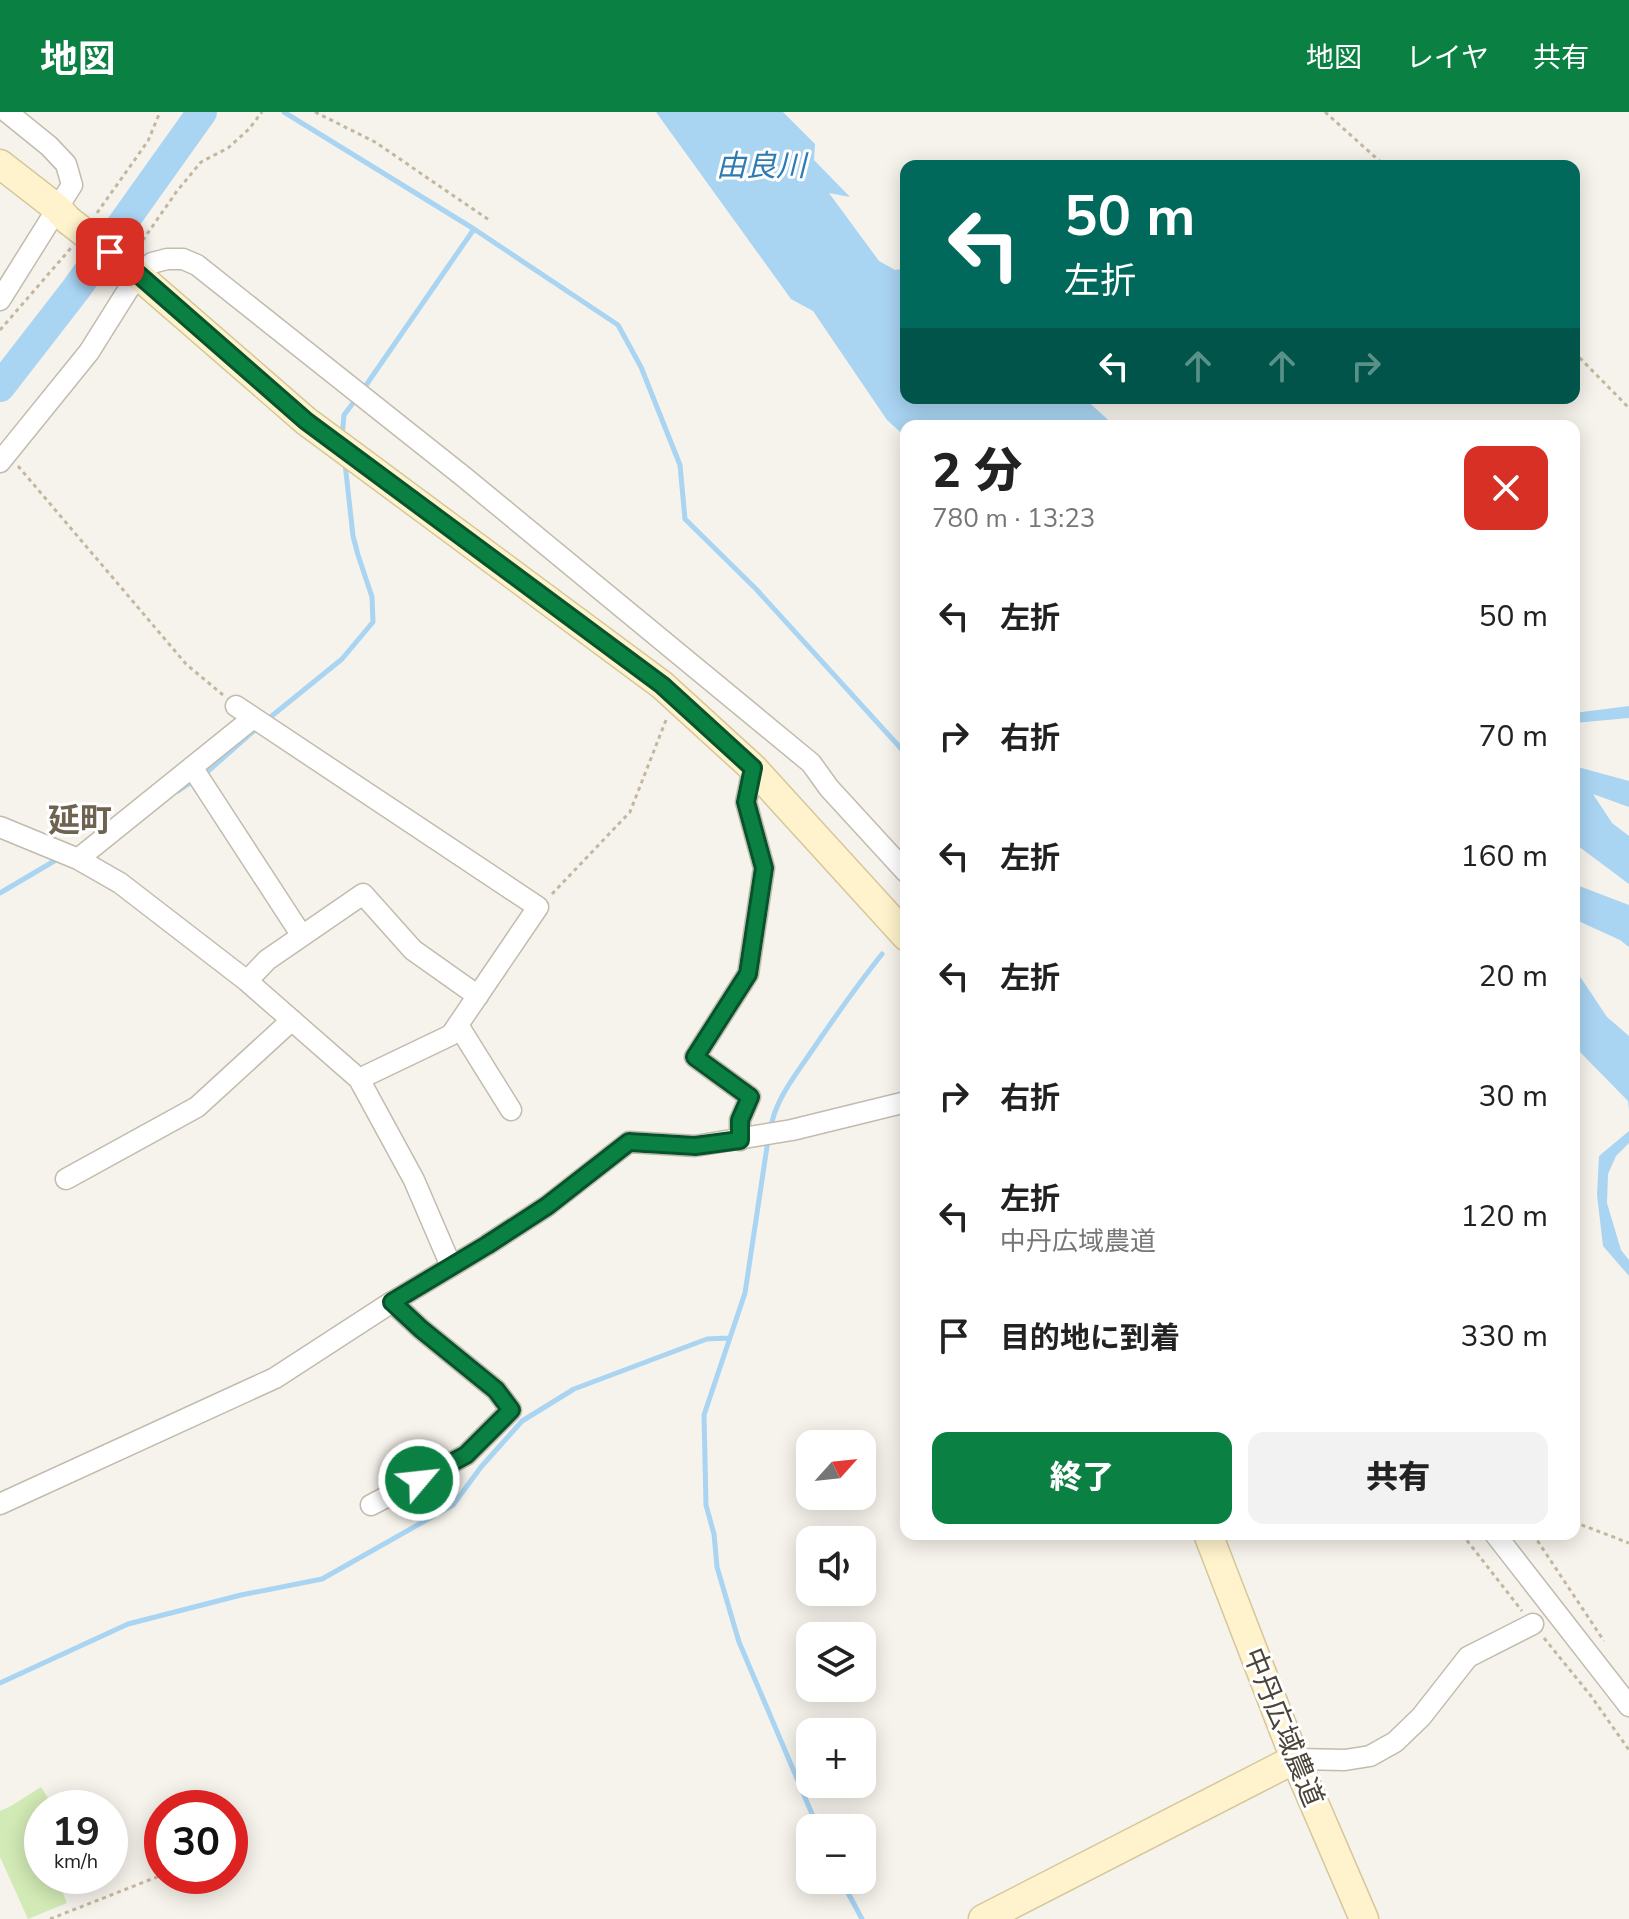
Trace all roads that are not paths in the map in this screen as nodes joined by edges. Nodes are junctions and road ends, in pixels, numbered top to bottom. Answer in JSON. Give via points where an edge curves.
{"nodes":[{"id":1,"x":7,"y":112,"type":"edge"},
{"id":2,"x":0,"y":164,"type":"edge"},
{"id":3,"x":63,"y":214,"type":"junction"},
{"id":4,"x":136,"y":264,"type":"junction"},
{"id":5,"x":0,"y":300,"type":"edge"},
{"id":6,"x":3,"y":454,"type":"edge"},
{"id":7,"x":192,"y":767,"type":"junction"},
{"id":8,"x":753,"y":768,"type":"junction"},
{"id":9,"x":0,"y":827,"type":"edge"},
{"id":10,"x":78,"y":859,"type":"junction"},
{"id":11,"x":900,"y":865,"type":"edge"},
{"id":12,"x":900,"y":929,"type":"edge"},
{"id":13,"x":302,"y":936,"type":"junction"},
{"id":14,"x":247,"y":981,"type":"junction"},
{"id":15,"x":478,"y":996,"type":"junction"},
{"id":16,"x":292,"y":1020,"type":"junction"},
{"id":17,"x":458,"y":1025,"type":"junction"},
{"id":18,"x":359,"y":1079,"type":"junction"},
{"id":19,"x":900,"y":1103,"type":"edge"},
{"id":20,"x":511,"y":1110,"type":"dead end"},
{"id":21,"x":748,"y":1138,"type":"junction"},
{"id":22,"x":66,"y":1179,"type":"dead end"},
{"id":23,"x":451,"y":1266,"type":"junction"},
{"id":24,"x":392,"y":1302,"type":"junction"},
{"id":25,"x":0,"y":1504,"type":"edge"},
{"id":26,"x":371,"y":1505,"type":"dead end"},
{"id":27,"x":1210,"y":1540,"type":"edge"},
{"id":28,"x":1500,"y":1540,"type":"edge"},
{"id":29,"x":1533,"y":1624,"type":"road end"},
{"id":30,"x":1629,"y":1706,"type":"edge"},
{"id":31,"x":1295,"y":1759,"type":"junction"},
{"id":32,"x":983,"y":1919,"type":"edge"},
{"id":33,"x":1364,"y":1919,"type":"edge"}],
"edges":[{"from":1,"to":3,"type":"street","via":[[66,164],[72,185]]},
{"from":2,"to":3,"type":"street"},
{"from":3,"to":4,"type":"street","bridge":true},
{"from":3,"to":5,"type":"street"},
{"from":4,"to":6,"type":"street","via":[[89,352]]},
{"from":4,"to":8,"type":"street","via":[[306,421],[662,685]]},
{"from":4,"to":11,"type":"street","via":[[183,259],[197,265],[811,763]]},
{"from":7,"to":10,"type":"street"},
{"from":7,"to":13,"type":"street"},
{"from":7,"to":15,"type":"street","via":[[245,712],[538,907]]},
{"from":8,"to":12,"type":"street"},
{"from":8,"to":21,"type":"street","via":[[746,802],[764,868],[748,974],[695,1057],[750,1097],[740,1120]]},
{"from":9,"to":10,"type":"street"},
{"from":10,"to":14,"type":"street","via":[[120,883]]},
{"from":13,"to":14,"type":"street"},
{"from":13,"to":15,"type":"street","via":[[363,894],[413,950]]},
{"from":14,"to":16,"type":"street"},
{"from":15,"to":17,"type":"street"},
{"from":16,"to":18,"type":"street"},
{"from":16,"to":22,"type":"street","via":[[197,1107]]},
{"from":17,"to":18,"type":"street","via":[[451,1035]]},
{"from":17,"to":20,"type":"street"},
{"from":18,"to":23,"type":"street","via":[[414,1180]]},
{"from":19,"to":21,"type":"street"},
{"from":21,"to":23,"type":"street","via":[[695,1146],[629,1142],[547,1206]]},
{"from":23,"to":24,"type":"street"},
{"from":24,"to":25,"type":"street","via":[[275,1378]]},
{"from":24,"to":26,"type":"street","via":[[496,1390],[511,1410],[466,1455]]},
{"from":27,"to":31,"type":"street","name":"中丹広域農道"},
{"from":28,"to":30,"type":"street"},
{"from":29,"to":31,"type":"street","via":[[1468,1657],[1395,1742],[1370,1756]]},
{"from":31,"to":32,"type":"street"},
{"from":31,"to":33,"type":"street","name":"中丹広域農道"}]}
